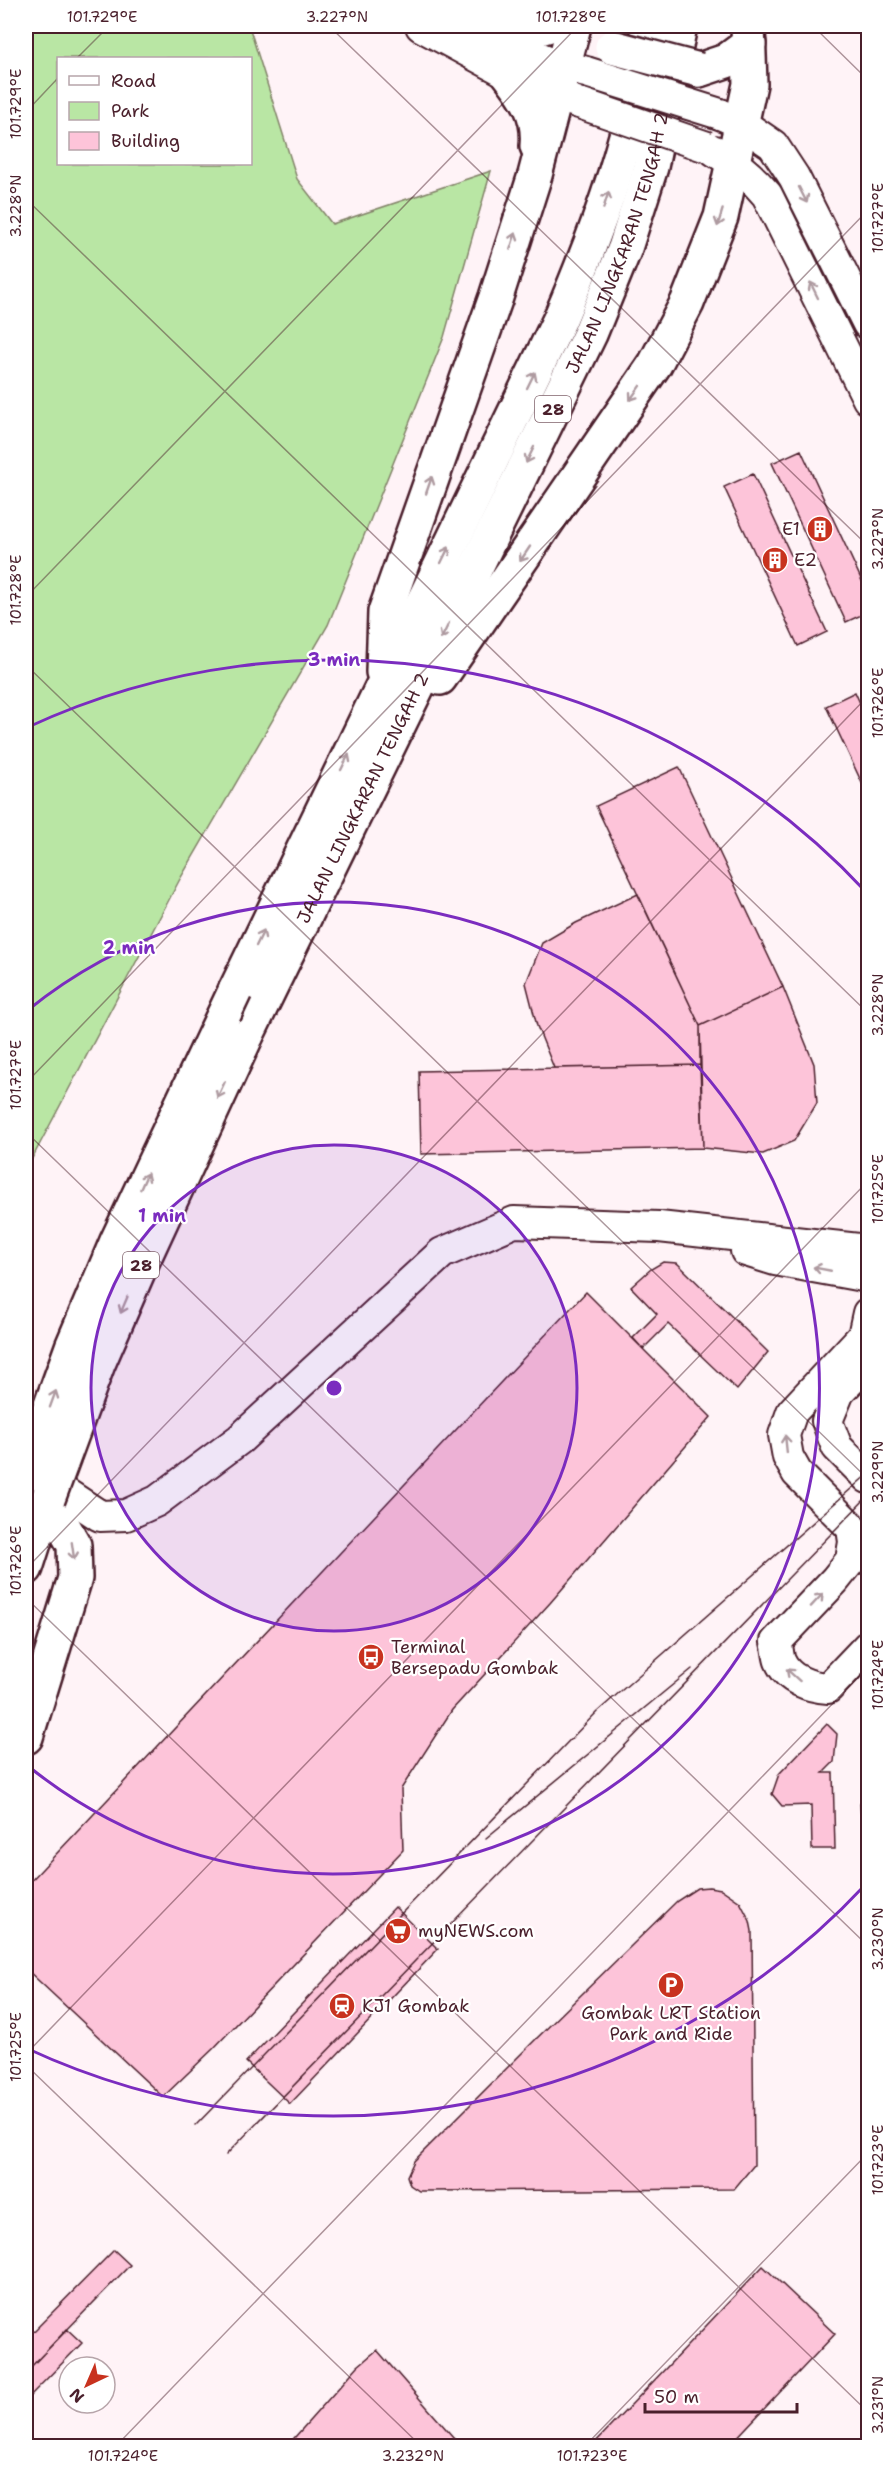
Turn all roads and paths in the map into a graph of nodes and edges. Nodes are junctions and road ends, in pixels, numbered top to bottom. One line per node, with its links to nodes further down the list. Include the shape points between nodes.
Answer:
1 (421, 26): 9 (street)
2 (547, 26): 6 (highway, via 517,35)
3 (574, 26): 10 (highway)
4 (648, 26): 18 (highway, JALAN LINGKARAN TENGAH 2 / 28, one-way to 4, via 560,319 595,235 642,73)
5 (680, 26): 19 (highway, JALAN LINGKARAN TENGAH 2 / 28, one-way to 19, via 651,166 621,258 590,333)
6 (470, 30): 10 (street)
7 (748, 35): 8 (highway, bridge, via 726,61 699,70); 11 (highway)
8 (602, 36)
9 (508, 73): 10 (street); 15 (highway, via 527,96 539,129)
10 (572, 84): 12 (street, bridge); 14 (street, bridge); 15 (highway)
11 (750, 84): 12 (highway); 13 (street)
12 (730, 118): 13 (street); 14 (highway)
13 (773, 145): 16 (street, one-way to 16, via 794,177)
14 (720, 154): 17 (street, one-way to 14, via 767,195 750,176); 19 (highway, one-way to 19, via 721,217 687,303 655,364)
15 (535, 175): 18 (highway, one-way to 15, via 385,612)
16 (868, 324)
17 (868, 399)
18 (383, 683): 26 (highway, JALAN LINGKARAN TENGAH 2 / 28, one-way to 18, bridge, via 72,1347 117,1241)
19 (375, 774): 28 (highway, JALAN LINGKARAN TENGAH 2 / 28, one-way to 28, bridge, via 246,1036 144,1258 98,1364)
20 (659, 1227): 21 (street); 22 (street, one-way to 20, via 775,1260); 25 (street, via 514,1222 442,1253 240,1438 157,1502 126,1515 100,1516)
21 (868, 1250)
22 (868, 1277)
23 (868, 1313): 30 (street, one-way to 23, via 828,1688 810,1687 795,1678 780,1662 776,1642 851,1560 852,1528 797,1473 788,1457 784,1436 792,1412 863,1336)
24 (868, 1362): 27 (street, via 839,1392 827,1421 837,1447)
25 (26, 1466)
26 (26, 1474)
27 (868, 1478)
28 (48, 1499): 29 (highway, JALAN LINGKARAN TENGAH 2 / 28); 31 (highway, one-way to 31, via 74,1545 75,1578)
29 (26, 1568)
30 (868, 1646)
31 (26, 1737)

